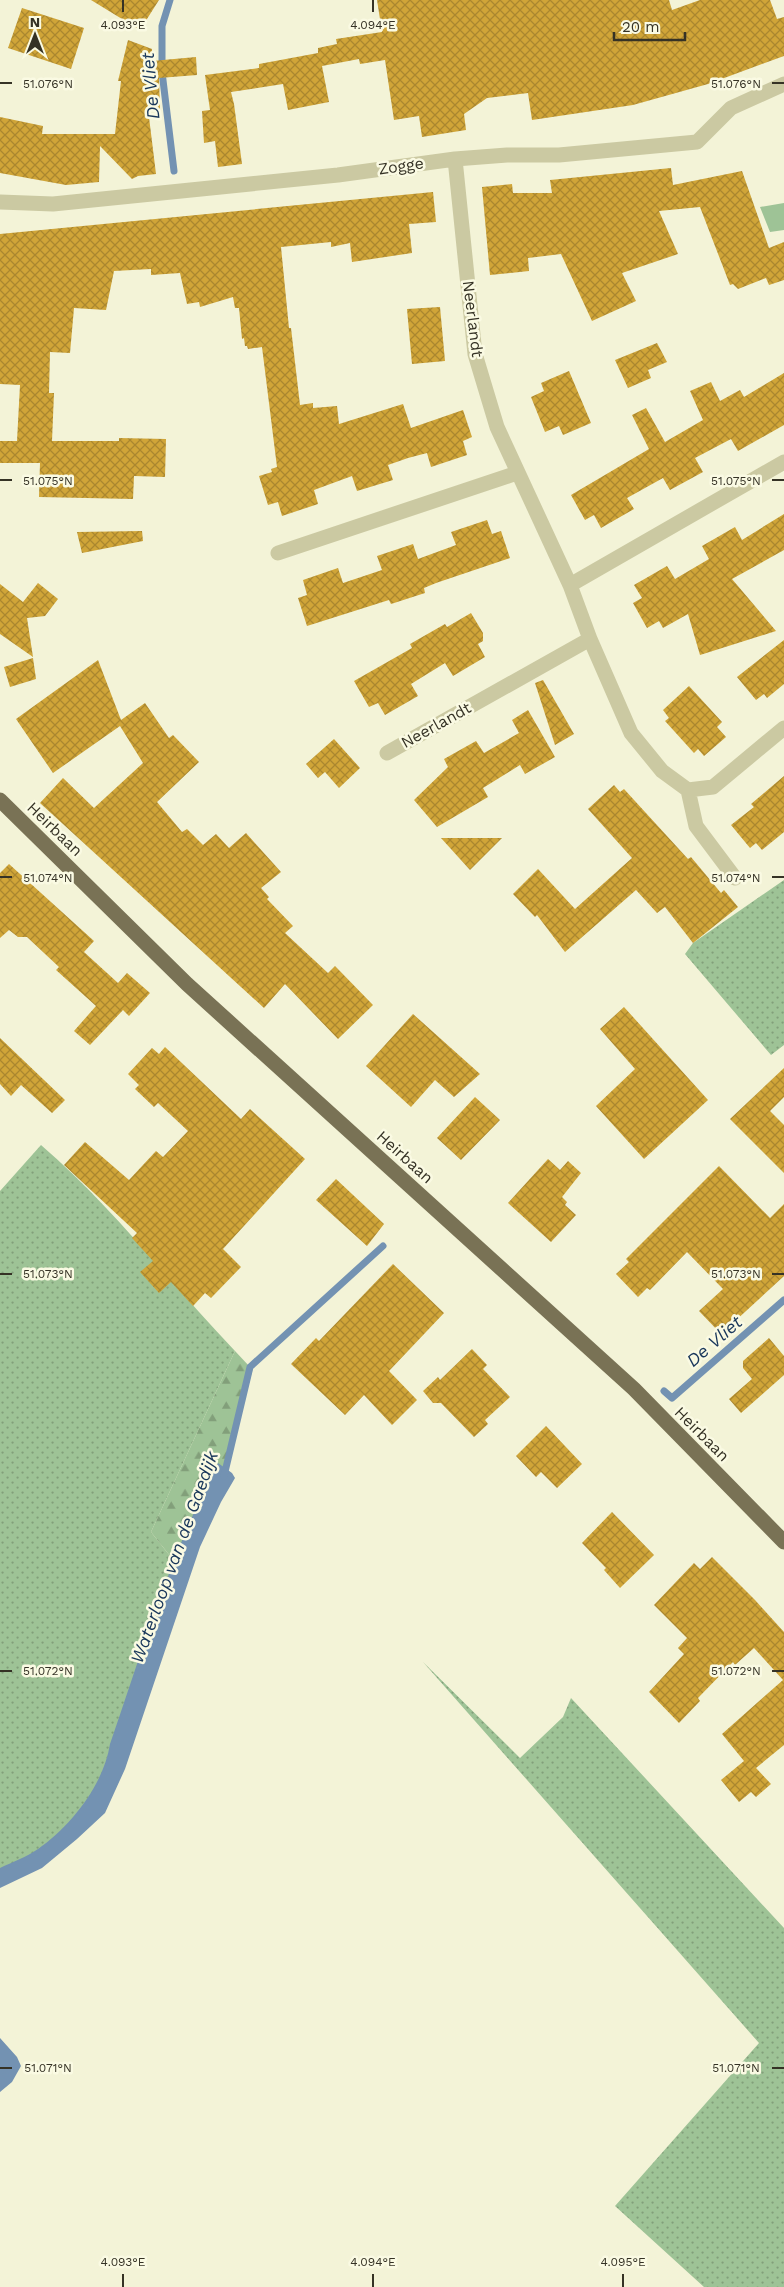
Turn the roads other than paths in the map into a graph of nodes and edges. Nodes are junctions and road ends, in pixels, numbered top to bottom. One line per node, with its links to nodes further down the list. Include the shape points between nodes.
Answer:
1 (784, 84): 2 (street, Zogge, via 731,108 697,142 559,155)
2 (454, 159): 3 (street, Zogge, via 329,176 53,204); 5 (street, Neerlandt, via 475,354 497,427)
3 (0, 202)
4 (784, 462): 7 (street)
5 (517, 473): 6 (street); 7 (street, Neerlandt)
6 (278, 553)
7 (570, 585): 8 (street, Neerlandt)
8 (590, 639): 10 (street, Neerlandt); 11 (street, Neerlandt, via 631,733 662,771)
9 (784, 728): 11 (street, via 713,787)
10 (387, 753)
11 (688, 790): 13 (street, via 696,826)
12 (0, 800): 14 (main road, Heirbaan, via 187,984 634,1389)
13 (735, 878)
14 (784, 1542)

